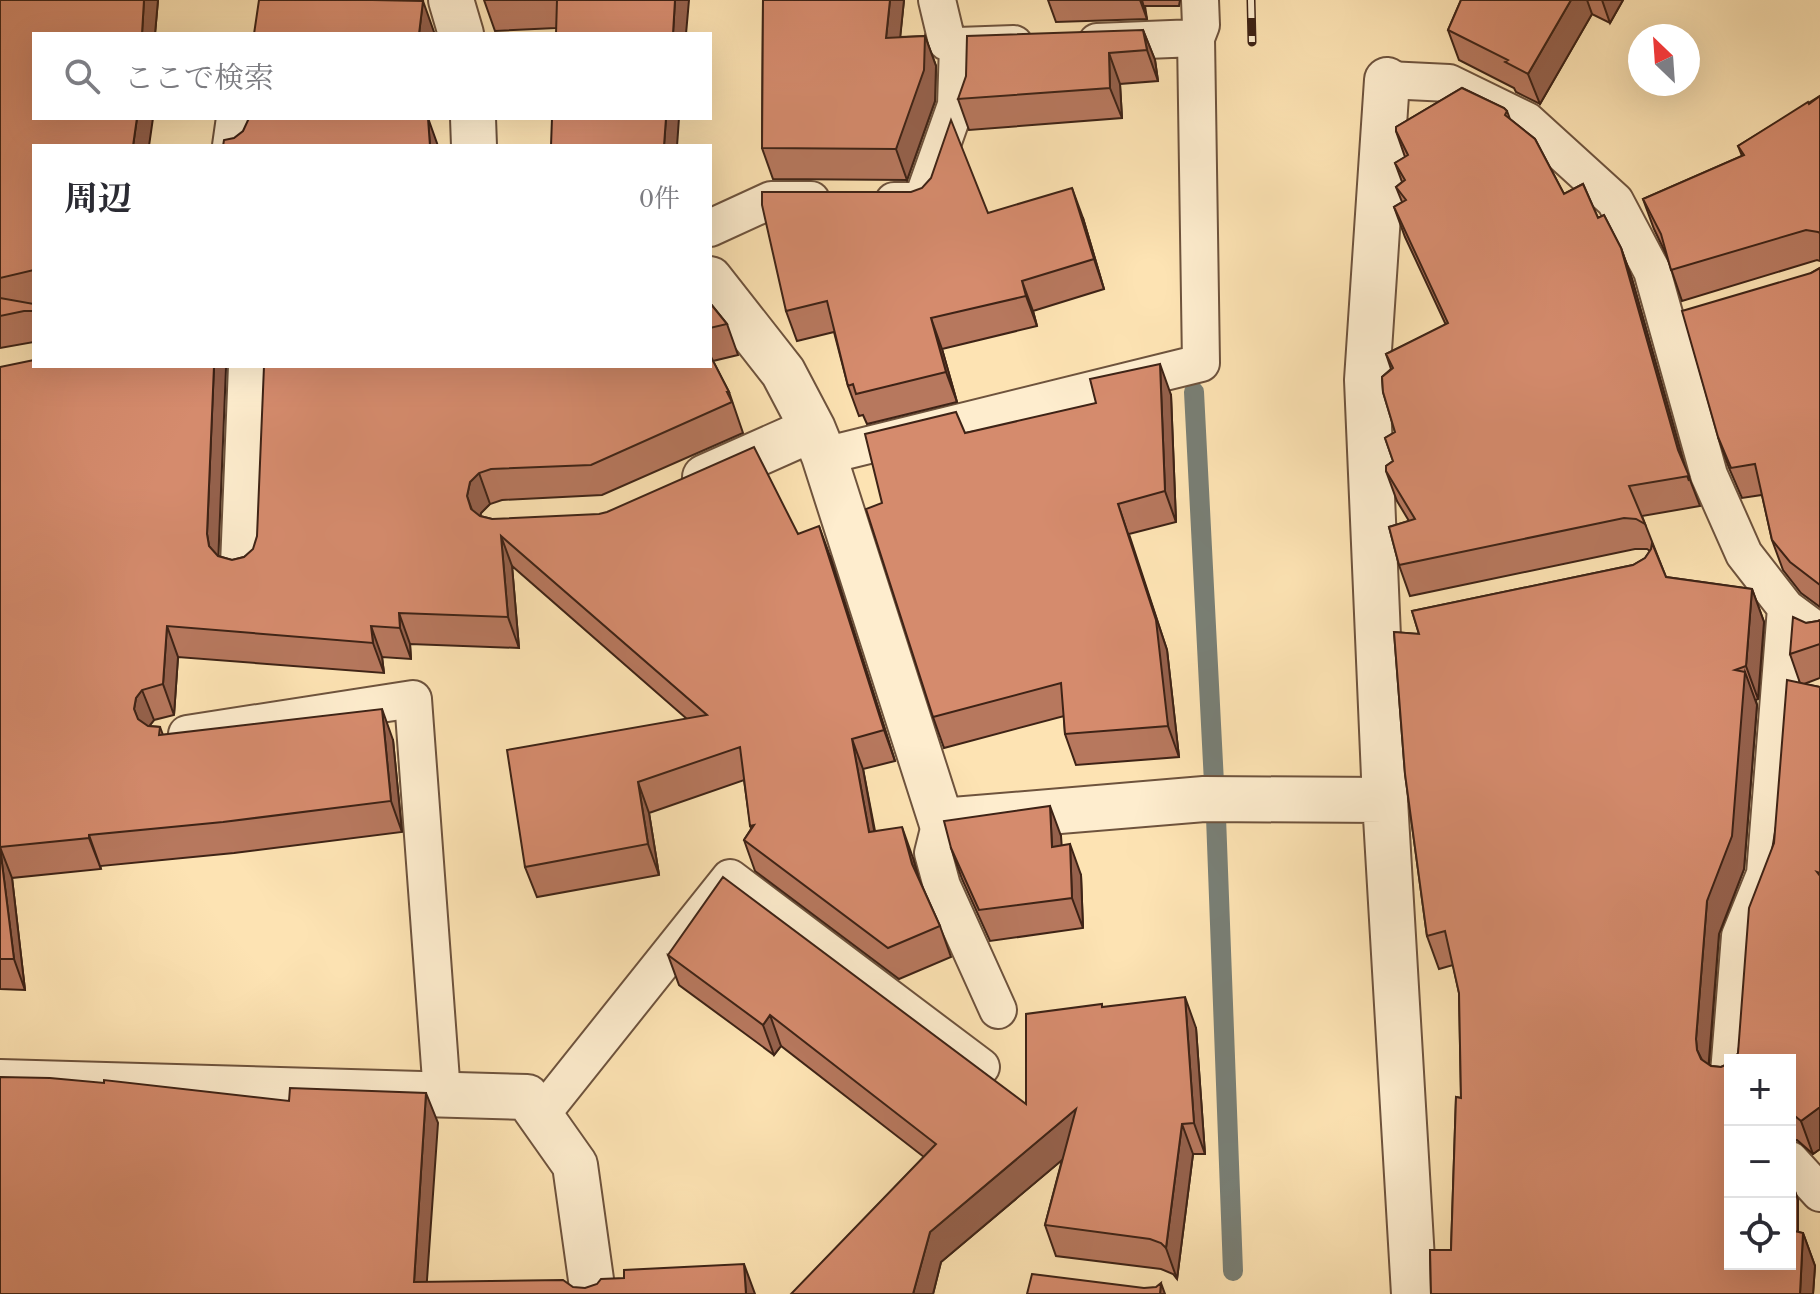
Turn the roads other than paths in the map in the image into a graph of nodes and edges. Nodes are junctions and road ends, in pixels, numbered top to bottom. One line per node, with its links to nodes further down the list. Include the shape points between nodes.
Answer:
1 (451, 0): 4 (street)
2 (937, 0): 6 (lane, via 947,42)
3 (1200, 0): 5 (lane)
4 (460, 32)
5 (1196, 38): 6 (lane); 15 (lane, via 1201,363)
6 (958, 46): 12 (lane, via 956,105 922,201 771,200)
7 (1387, 80): 18 (lane, via 1449,83 1527,121 1615,201 1683,323 1709,475 1744,554); 21 (street, via 1367,380 1393,625)
8 (239, 120): 10 (street)
9 (473, 120): 11 (street)
10 (235, 144)
11 (474, 144)
12 (712, 227)
13 (712, 282): 15 (street, via 783,372)
14 (251, 368): 17 (street)
15 (818, 443): 16 (street); 22 (street)
16 (667, 494)
17 (243, 566)
18 (1786, 608): 19 (lane); 24 (lane, via 1765,874 1740,936)
19 (1820, 633)
20 (166, 737): 27 (lane, via 413,699)
21 (1385, 800): 22 (street, via 1204,799); 32 (street)
22 (941, 821): 23 (lane, via 933,853 942,886)
23 (998, 1010)
24 (1731, 1054)
25 (981, 1067): 28 (lane, via 730,878)
26 (0, 1082): 27 (street)
27 (442, 1094): 28 (street, via 527,1097)
28 (540, 1116): 31 (street, via 575,1165)
29 (1796, 1167): 30 (lane)
30 (1820, 1193)
31 (593, 1294)
32 (1414, 1294)

